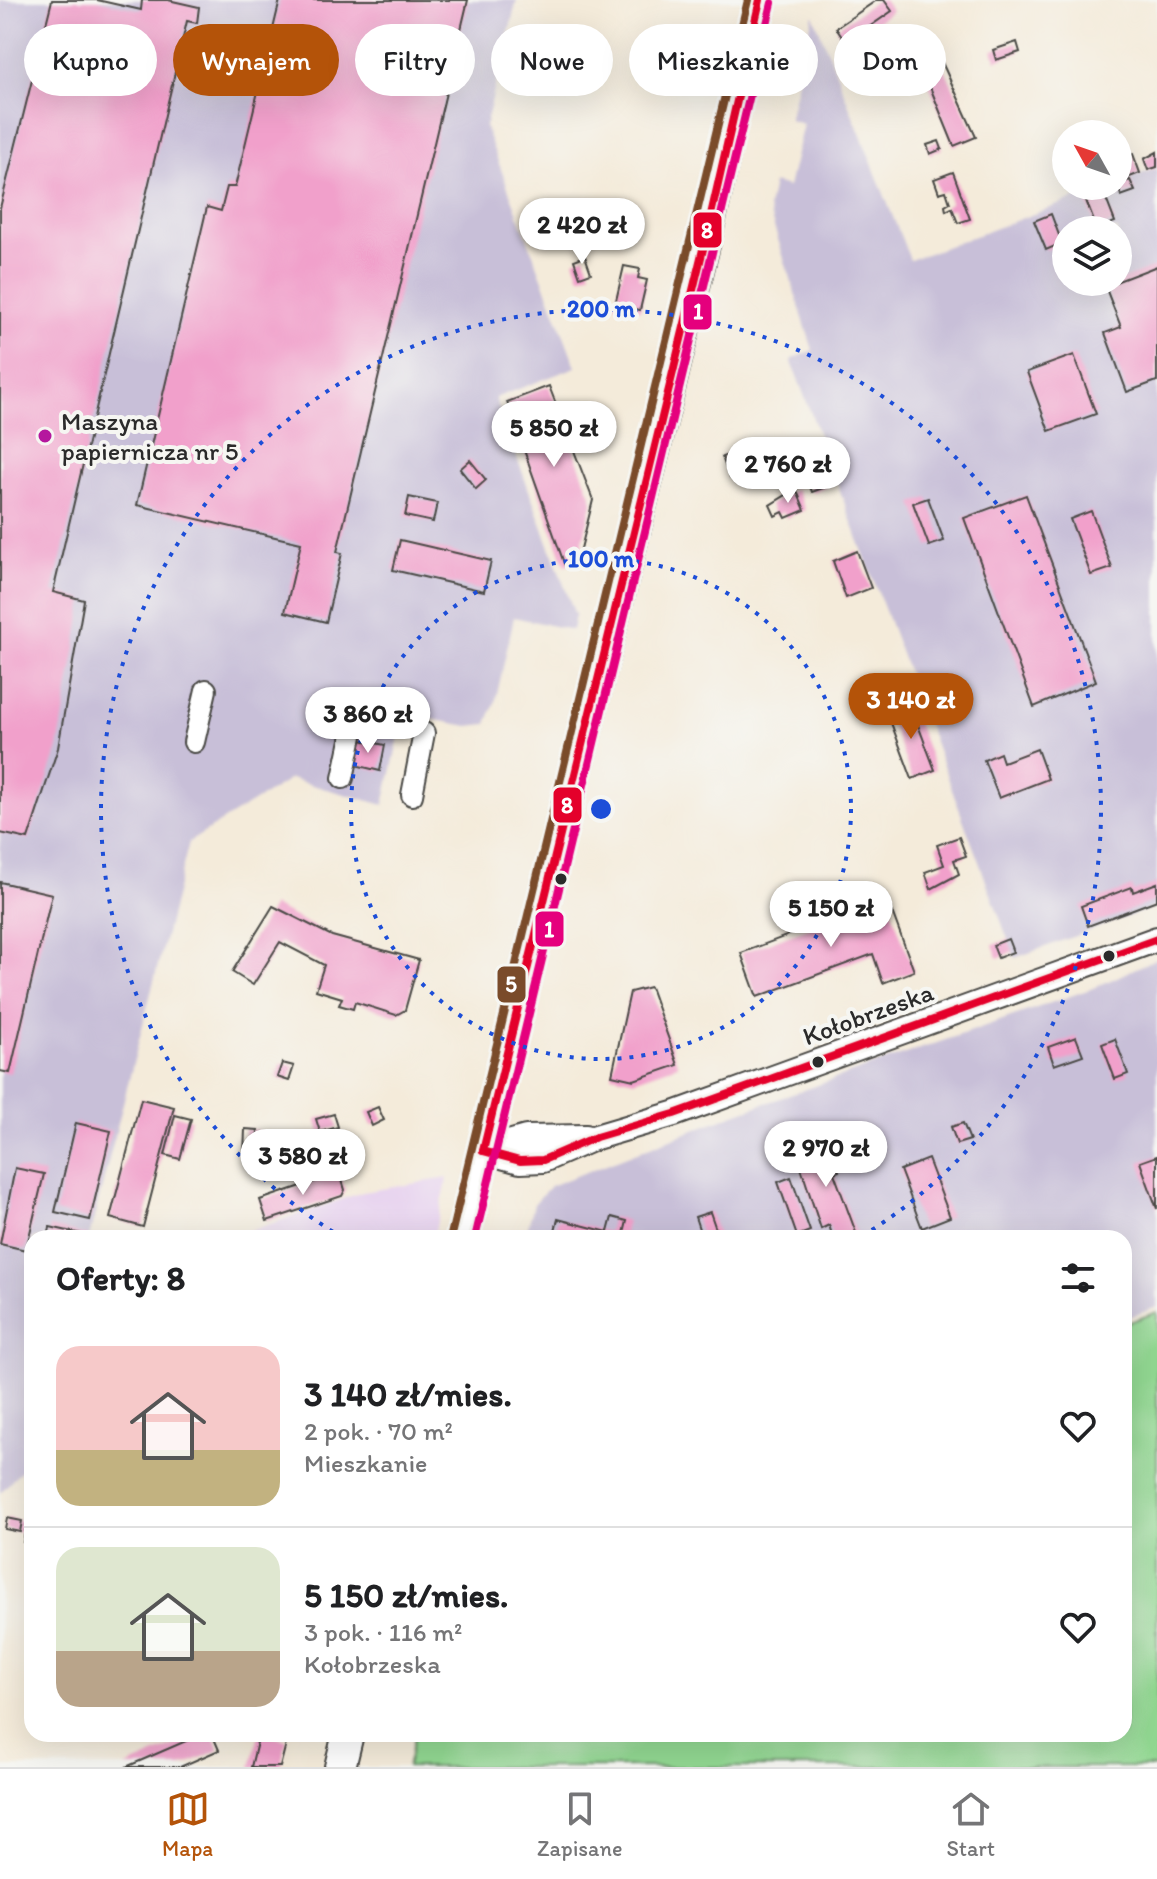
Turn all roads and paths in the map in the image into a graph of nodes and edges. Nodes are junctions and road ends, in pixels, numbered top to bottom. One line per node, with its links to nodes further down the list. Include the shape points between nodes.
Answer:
1 (760, 0): 9 (main road)
2 (206, 690): 5 (street)
3 (356, 717): 6 (street)
4 (424, 733): 7 (street)
5 (194, 742)
6 (343, 778)
7 (412, 795)
8 (1157, 939): 9 (street, Kołobrzeska, via 674,1114 596,1137 526,1138)
9 (483, 1151): 10 (main road)
10 (465, 1230)
11 (346, 1742): 12 (main road)
12 (340, 1767)

